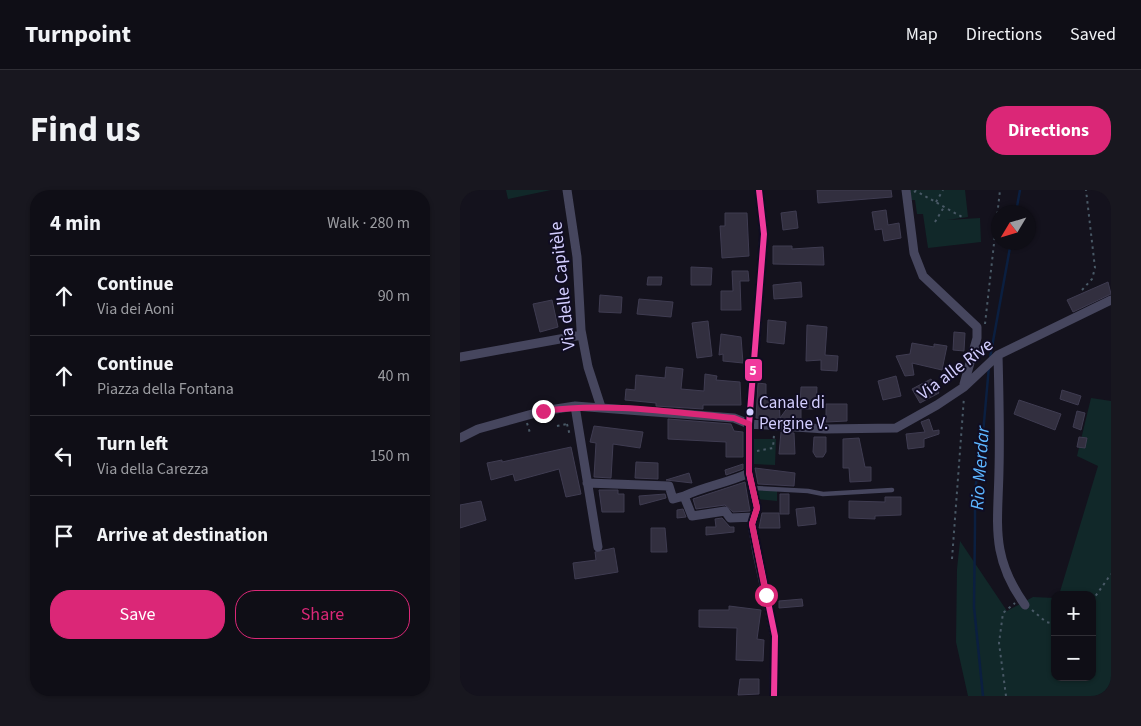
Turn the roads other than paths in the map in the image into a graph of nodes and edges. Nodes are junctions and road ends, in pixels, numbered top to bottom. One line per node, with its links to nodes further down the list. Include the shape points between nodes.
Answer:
1 (567, 190): 5 (street, Via delle Capitèle, via 577,257)
2 (759, 190): 11 (street, via 764,234)
3 (906, 192): 8 (street, via 914,253 923,276 977,327)
4 (1111, 300): 7 (street, Via alle Rive)
5 (582, 335): 6 (street); 10 (street, Via delle Capitèle)
6 (460, 357)
7 (991, 360): 8 (street, Via alle Rive); 20 (street, via 999,471 996,532 1001,558 1014,590)
8 (964, 387): 11 (street, Via alle Rive, via 896,428 825,429)
9 (575, 406): 10 (street, Via alle Rive); 12 (street, Via alle Rive, via 535,413 478,429); 14 (street)
10 (601, 407): 11 (street, Via alle Rive, via 734,418)
11 (749, 424): 13 (street)
12 (460, 438)
13 (749, 472): 15 (street); 17 (street, via 732,481)
14 (587, 483): 17 (street, via 669,486 673,499); 19 (street)
15 (754, 488): 16 (lane, via 823,494); 18 (street, via 757,508)
16 (892, 490)
17 (684, 496): 18 (street, via 692,516 725,511 730,518)
18 (754, 517): 21 (street, via 756,553 775,636)
19 (598, 547)
20 (1023, 602)
21 (774, 696)

